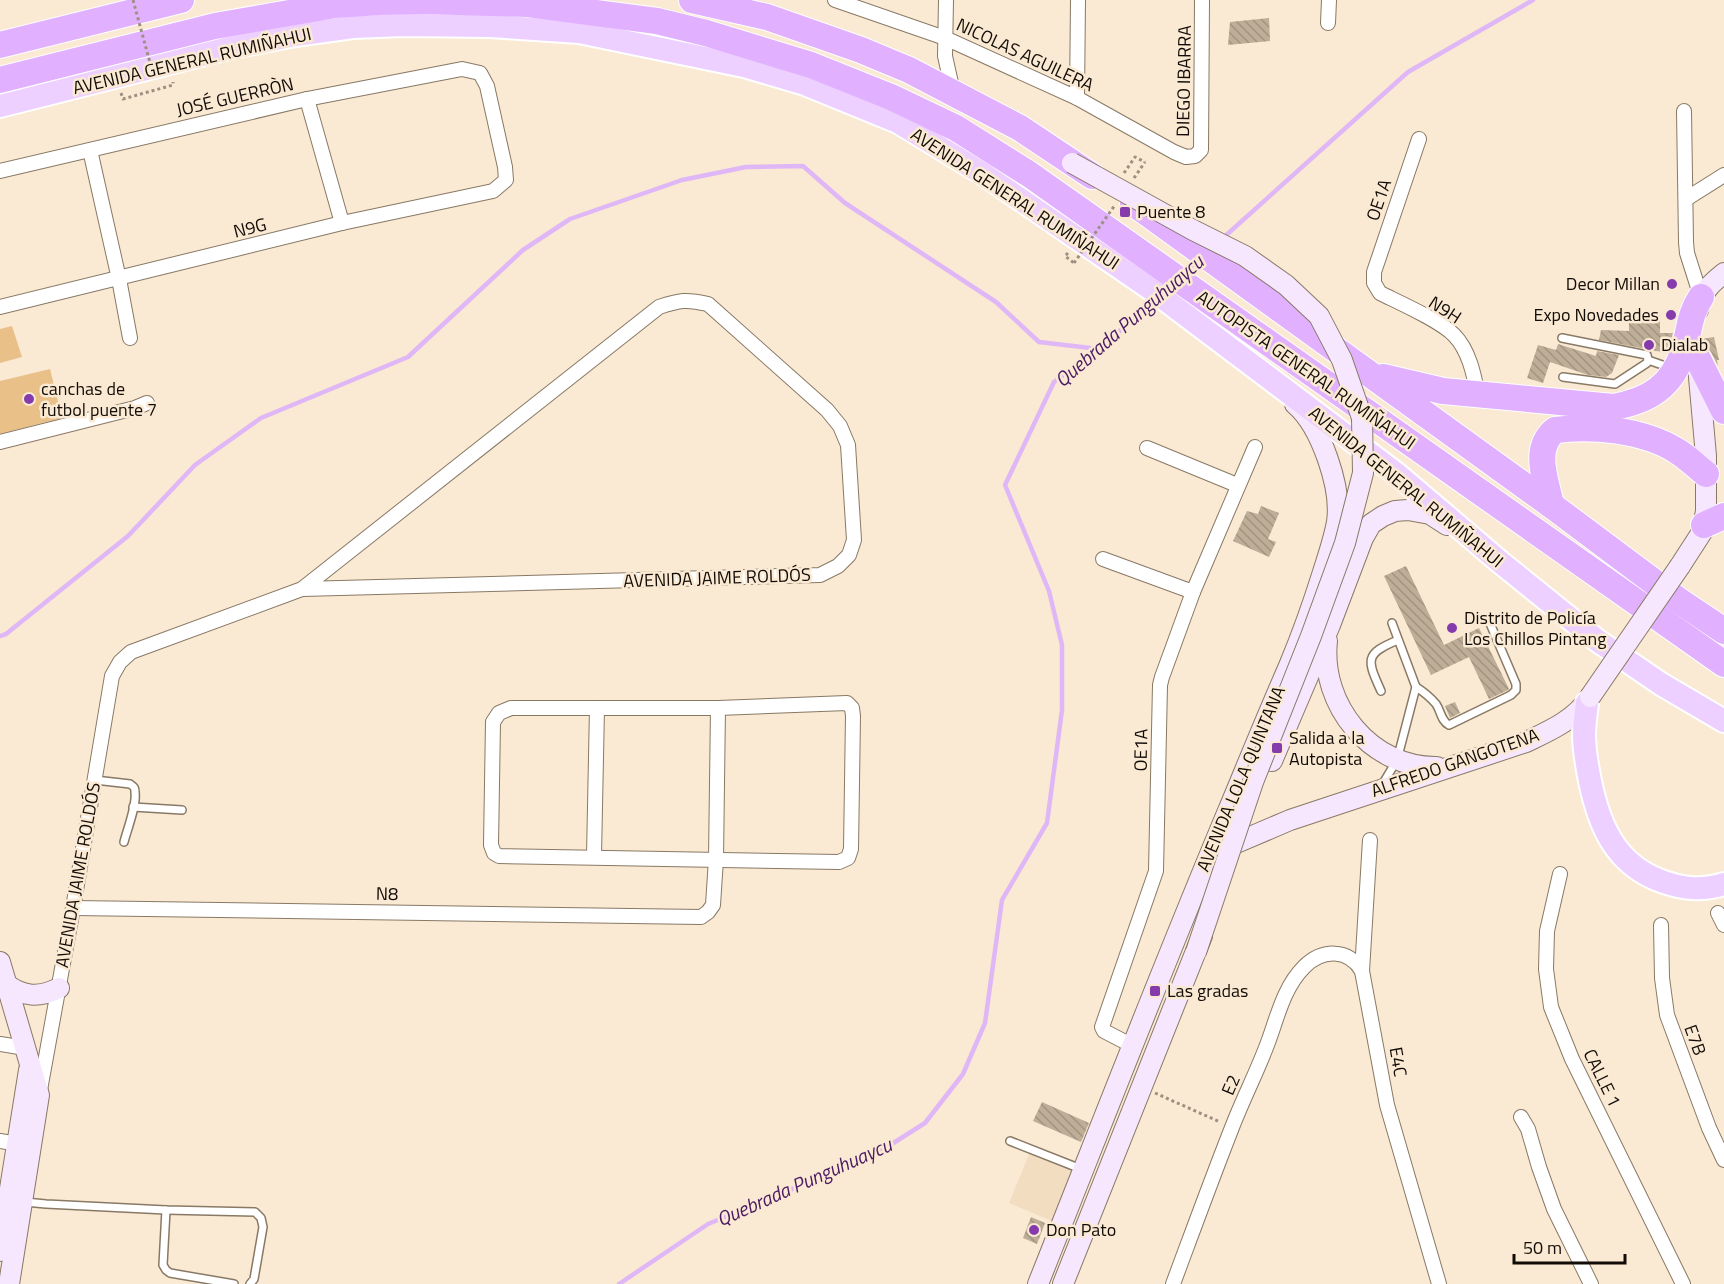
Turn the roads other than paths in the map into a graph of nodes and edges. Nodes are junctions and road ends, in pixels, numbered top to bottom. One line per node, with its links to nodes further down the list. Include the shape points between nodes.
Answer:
1 (181, 0): 8 (highway)
2 (692, 0): 13 (highway, AUTOPISTA GENERAL RUMIÑAHUI, via 767,17 870,54)
3 (835, 0): 10 (street, NICOLAS AGUILERA)
4 (946, 0): 10 (street)
5 (1078, 0): 14 (street)
6 (1203, 0): 20 (street, DIEGO IBARRA, via 1201,150)
7 (1329, 0): 9 (street)
8 (141, 3): 11 (highway)
9 (1328, 23)
10 (945, 38): 13 (street); 14 (street, NICOLAS AGUILERA)
11 (0, 45)
12 (0, 80): 30 (highway, AUTOPISTA GENERAL RUMIÑAHUI, via 215,26 335,5 422,1 528,4 657,21 811,64 891,96 956,128 1029,174)
13 (953, 92): 21 (highway, AUTOPISTA GENERAL RUMIÑAHUI, via 1020,128)
14 (1077, 98): 20 (street, NICOLAS AGUILERA, via 1174,152)
15 (307, 99): 19 (street, JOSÉ GUERRÒN); 24 (street, JOSÉ GUERRÒN, via 462,69 480,73 487,86); 26 (street)
16 (0, 106): 30 (main road, AVENIDA GENERAL RUMIÑAHUI, via 295,34 432,24 579,32 754,69 805,84 898,122)
17 (1684, 111): 25 (street)
18 (1419, 139): 27 (street, OE1A)
19 (90, 150): 22 (street, JOSÉ GUERRÒN); 29 (street)
20 (1193, 157)
21 (1072, 163): 38 (highway, AUTOPISTA GENERAL RUMIÑAHUI); 85 (main road, AVENIDA LOLA QUINTANA, bridge, via 1245,256 1287,285 1319,316 1342,360 1362,418 1363,473 1345,543 1253,782)
22 (0, 171)
23 (1724, 175): 25 (street)
24 (506, 180): 26 (street, N9G, via 493,191)
25 (1686, 200): 31 (street, via 1687,254)
26 (342, 223): 29 (street, N9G)
27 (1374, 272): 40 (street, N9H, via 1374,283 1380,292 1455,336 1473,371)
28 (1724, 273): 31 (main road)
29 (119, 279): 32 (street, N9G); 34 (street)
30 (1168, 287): 33 (main road, AVENIDA GENERAL RUMIÑAHUI); 62 (highway, AUTOPISTA GENERAL RUMIÑAHUI)
31 (1701, 297): 37 (highway, via 1693,310 1684,350)
32 (0, 308)
33 (1186, 315): 52 (main road, AVENIDA GENERAL RUMIÑAHUI, via 1398,475); 78 (main road, AVENIDA LOLA QUINTANA, via 1302,410 1321,442 1338,500 1329,555 1308,619)
34 (130, 338)
35 (1563, 338): 36 (lane, via 1647,355)
36 (1648, 360): 37 (lane); 41 (lane, via 1631,374)
37 (1687, 365): 41 (highway, via 1653,395); 43 (highway); 47 (main road, ALFREDO GANGOTENA)
38 (1371, 374): 40 (highway); 49 (highway, AUTOPISTA GENERAL RUMIÑAHUI)
39 (1563, 377): 41 (lane)
40 (1478, 395): 41 (highway, via 1613,407)
41 (1621, 395)
42 (147, 403): 44 (street)
43 (1724, 411)
44 (0, 442)
45 (1255, 447): 48 (street, OE1A)
46 (1147, 448): 48 (street)
47 (1706, 474): 49 (highway, via 1677,451 1642,437 1598,428 1555,430 1546,438 1542,450); 50 (main road, ALFREDO GANGOTENA)
48 (1237, 485): 54 (street, OE1A)
49 (1551, 505): 55 (highway, AUTOPISTA GENERAL RUMIÑAHUI)
50 (1714, 520): 65 (main road, ALFREDO GANGOTENA, bridge)
51 (1103, 559): 54 (street)
52 (1500, 562): 59 (main road, AVENIDA LOLA QUINTANA, via 1430,514 1408,510 1383,516 1371,524 1362,538); 68 (main road, AVENIDA GENERAL RUMIÑAHUI, via 1598,641)
53 (302, 590): 53 (street, AVENIDA JAIME ROLDÓS, via 659,307 678,300 708,304 827,410 848,445 854,540 849,555 820,575); 71 (street, AVENIDA JAIME ROLDÓS, via 131,652 120,662 112,676)
54 (1193, 592): 91 (street, OE1A, via 1160,685 1156,871 1102,1027)
55 (1678, 600): 56 (highway); 60 (highway, AUTOPISTA GENERAL RUMIÑAHUI)
56 (1724, 618)
57 (1489, 621): 63 (lane, via 1516,684 1511,695 1449,725 1430,697)
58 (1392, 623): 61 (lane)
59 (1330, 625): 69 (main road, via 1326,662 1335,698 1354,729); 75 (main road, AVENIDA LOLA QUINTANA)
60 (1724, 631)
61 (1398, 640): 63 (lane); 64 (lane, via 1381,646 1371,657)
62 (1724, 664)
63 (1416, 687): 69 (lane)
64 (1381, 691)
65 (1589, 700): 70 (main road, ALFREDO GANGOTENA, via 1570,718 1526,742); 82 (main road, via 1584,735 1588,772 1597,813 1607,836 1624,858 1674,886 1692,889)
66 (597, 708): 67 (street); 79 (street); 79 (street, via 511,708 499,713 494,722 491,834 491,845 499,856)
67 (718, 708): 80 (street); 80 (street, via 847,703 853,716 848,858 839,862)
68 (1724, 721)
69 (1397, 760): 70 (main road); 72 (lane)
70 (1449, 767): 72 (main road, ALFREDO GANGOTENA)
71 (95, 780): 73 (lane, via 130,784 136,794); 83 (street, AVENIDA JAIME ROLDÓS)
72 (1379, 790): 75 (main road, ALFREDO GANGOTENA)
73 (134, 807): 74 (lane); 77 (lane)
74 (182, 810)
75 (1241, 840): 78 (main road, ALFREDO GANGOTENA); 85 (main road, AVENIDA LOLA QUINTANA)
76 (1370, 840): 87 (street, E4C)
77 (124, 842)
78 (1210, 855): 91 (main road, AVENIDA LOLA QUINTANA)
79 (594, 856): 80 (street)
80 (716, 859): 83 (street, N8, via 713,905 701,916)
81 (1560, 874): 112 (street, CALLE 1, via 1547,931 1551,1007 1572,1059)
82 (1724, 884)
83 (73, 908): 89 (street, AVENIDA JAIME ROLDÓS)
84 (1661, 925): 95 (street, E7B, via 1667,1015)
85 (1196, 952): 108 (main road, AVENIDA LOLA QUINTANA)
86 (0, 962): 88 (main road)
87 (1362, 971): 109 (street, E2, via 1338,953 1315,959 1294,980 1282,1000); 110 (street, E4C, via 1387,1105)
88 (6, 984): 89 (main road, via 15,991 37,996); 92 (main road)
89 (58, 988): 93 (street, AVENIDA JAIME ROLDÓS)
90 (0, 1044): 92 (street)
91 (1133, 1046): 100 (main road, AVENIDA LOLA QUINTANA)
92 (27, 1056): 93 (main road); 98 (main road, AVENIDA JAIME ROLDÓS)
93 (39, 1095): 101 (main road, AVENIDA JAIME ROLDÓS)
94 (1521, 1117): 111 (street, via 1554,1209)
95 (1708, 1128): 96 (street); 99 (street, E7B)
96 (1724, 1132)
97 (1010, 1141): 100 (lane)
98 (8, 1143): 101 (main road, AVENIDA JAIME ROLDÓS)
99 (1724, 1160)
100 (1083, 1170): 107 (main road, AVENIDA LOLA QUINTANA)
101 (15, 1200): 102 (lane); 103 (main road, AVENIDA JAIME ROLDÓS); 104 (main road, AVENIDA JAIME ROLDÓS)
102 (166, 1210): 105 (lane, via 166,1269 170,1273); 106 (lane, via 255,1212 263,1227 254,1280)
103 (0, 1251)
104 (9, 1284)
105 (234, 1284)
106 (250, 1284)
107 (1038, 1284)
108 (1062, 1284)
109 (1173, 1284)
110 (1439, 1284)
111 (1591, 1284)
112 (1683, 1284)

